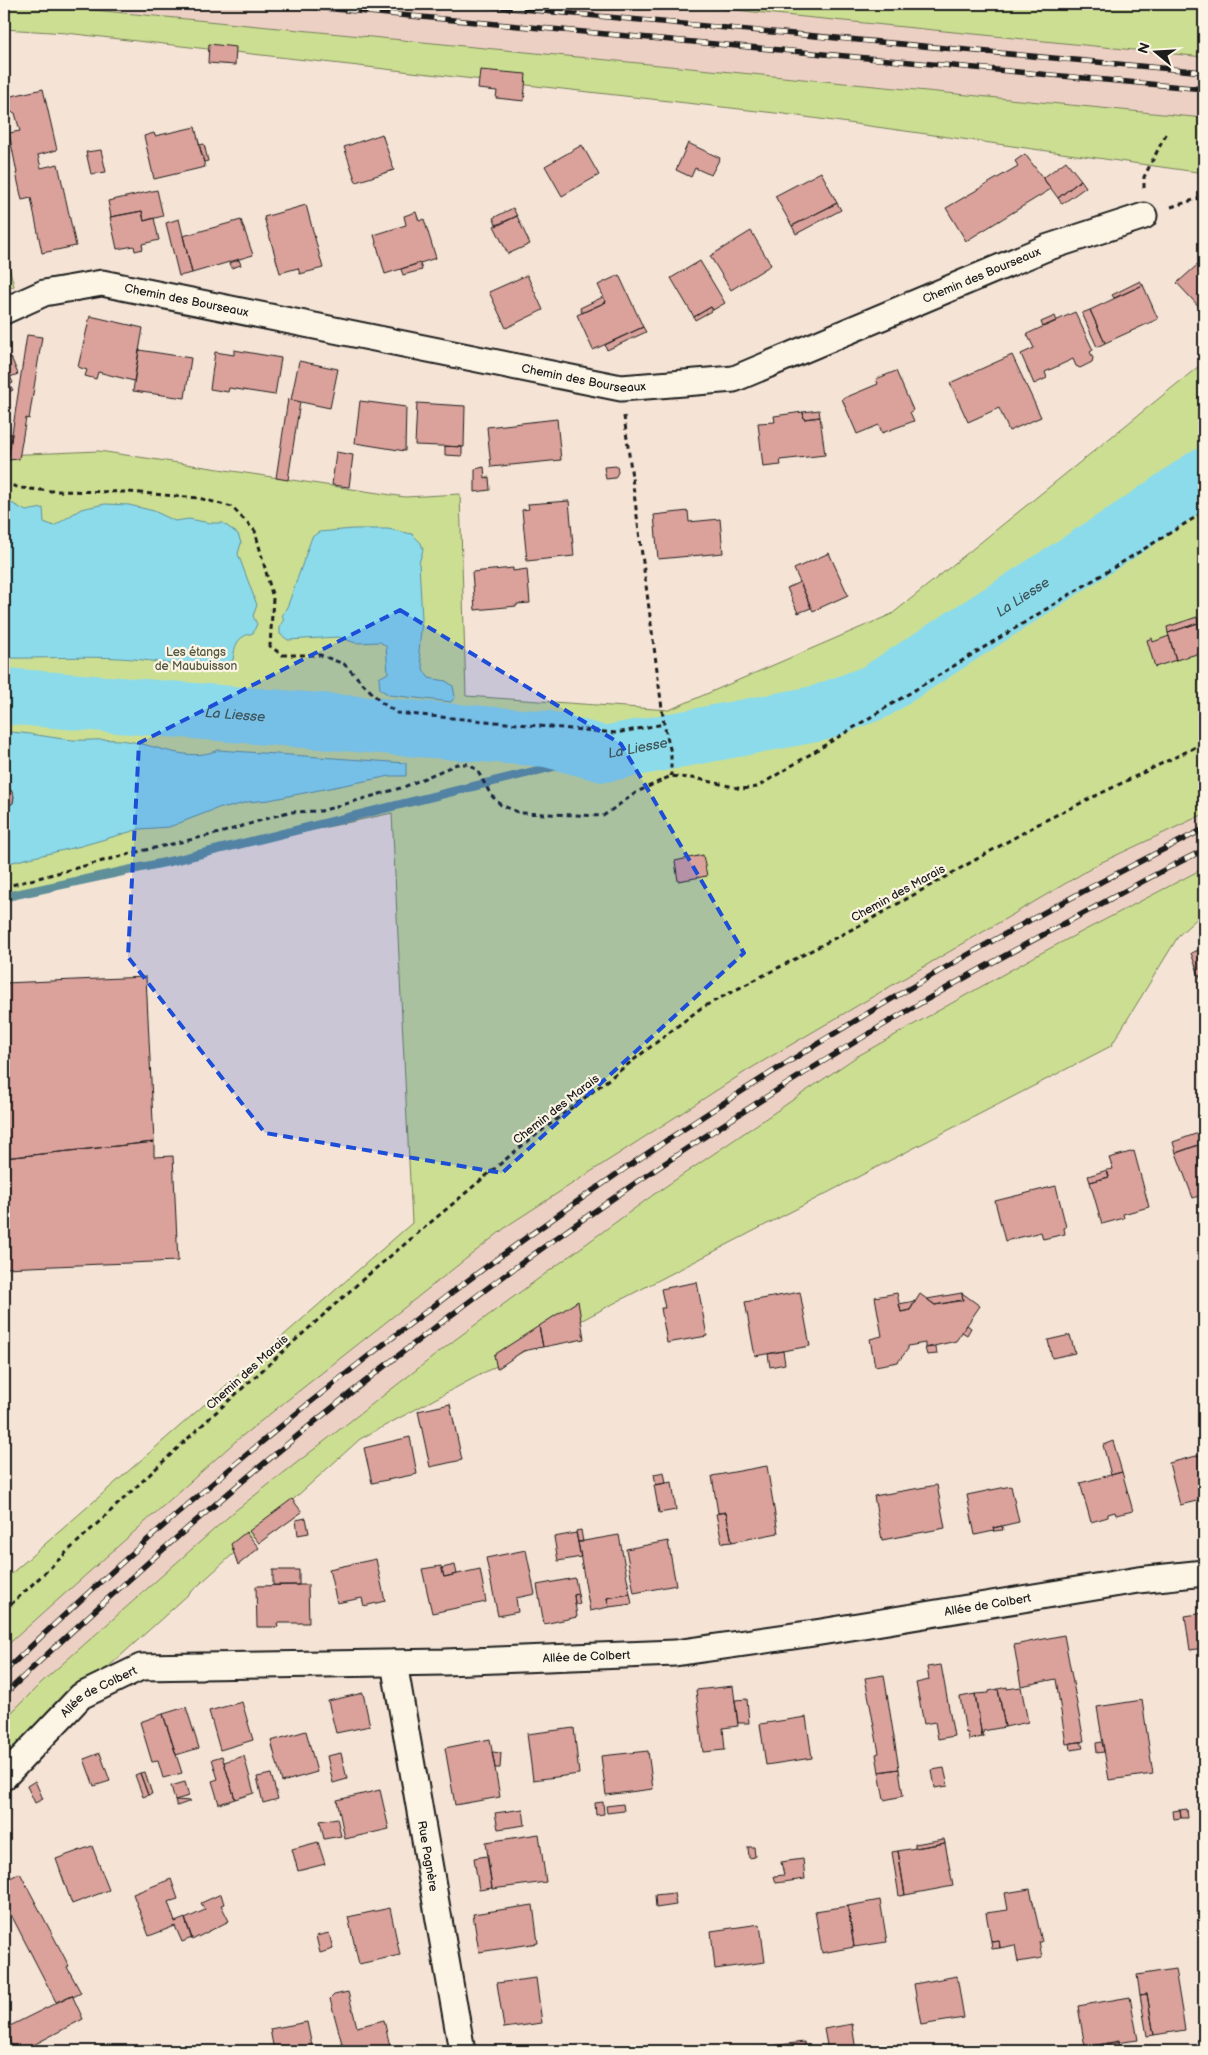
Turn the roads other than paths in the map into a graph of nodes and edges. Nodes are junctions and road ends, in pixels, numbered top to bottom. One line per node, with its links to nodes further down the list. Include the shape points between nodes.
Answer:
1 (1144, 216): 2 (street, Chemin des Bourseaux, via 1046,248 734,379 620,388 102,283)
2 (6, 303)
3 (1204, 1573): 4 (street, Allée de Colbert, via 1138,1580 674,1653)
4 (394, 1662): 5 (street, Allée de Colbert, via 141,1667 81,1696); 6 (street, Rue Pagnère)
5 (4, 1777)
6 (462, 2051)

